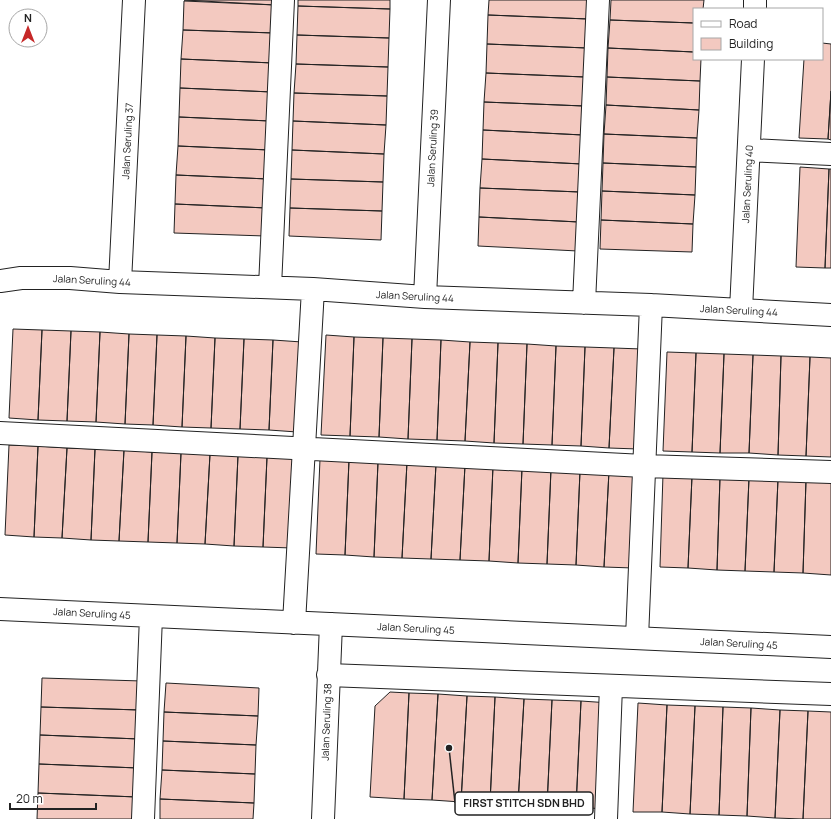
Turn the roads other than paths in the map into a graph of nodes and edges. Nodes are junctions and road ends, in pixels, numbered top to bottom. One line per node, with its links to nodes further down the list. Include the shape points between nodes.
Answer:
1 (134, 0): 9 (street, Jalan Seruling 37)
2 (283, 0): 10 (street)
3 (439, 0): 12 (street, Jalan Seruling 39)
4 (598, 0): 13 (street)
5 (753, 60): 6 (street, Jalan Seruling 40)
6 (749, 150): 7 (street); 15 (street, Jalan Seruling 40)
7 (831, 154)
8 (0, 282): 9 (street, Jalan Seruling 44, via 21,278 70,278)
9 (120, 282): 10 (street, Jalan Seruling 44)
10 (270, 288): 11 (street, Jalan Seruling 44)
11 (313, 289): 12 (street, Jalan Seruling 44); 18 (street)
12 (425, 297): 13 (street, Jalan Seruling 44)
13 (584, 303): 14 (street, Jalan Seruling 44)
14 (651, 306): 15 (street, Jalan Seruling 44); 19 (street)
15 (741, 310): 16 (street, Jalan Seruling 44)
16 (831, 315)
17 (0, 433): 18 (street)
18 (304, 448): 19 (street); 23 (street)
19 (644, 466): 20 (street); 25 (street)
20 (831, 472)
21 (0, 609): 22 (street, Jalan Seruling 45)
22 (151, 616): 23 (street, Jalan Seruling 45); 30 (street)
23 (294, 623): 24 (street, Jalan Seruling 45)
24 (330, 624): 25 (street, Jalan Seruling 45); 27 (street, Jalan Seruling 38)
25 (637, 638): 26 (street, Jalan Seruling 45)
26 (831, 648)
27 (328, 675): 28 (street); 31 (street, Jalan Seruling 38)
28 (611, 686): 29 (street); 32 (street)
29 (831, 694)
30 (144, 819)
31 (323, 819)
32 (606, 819)

